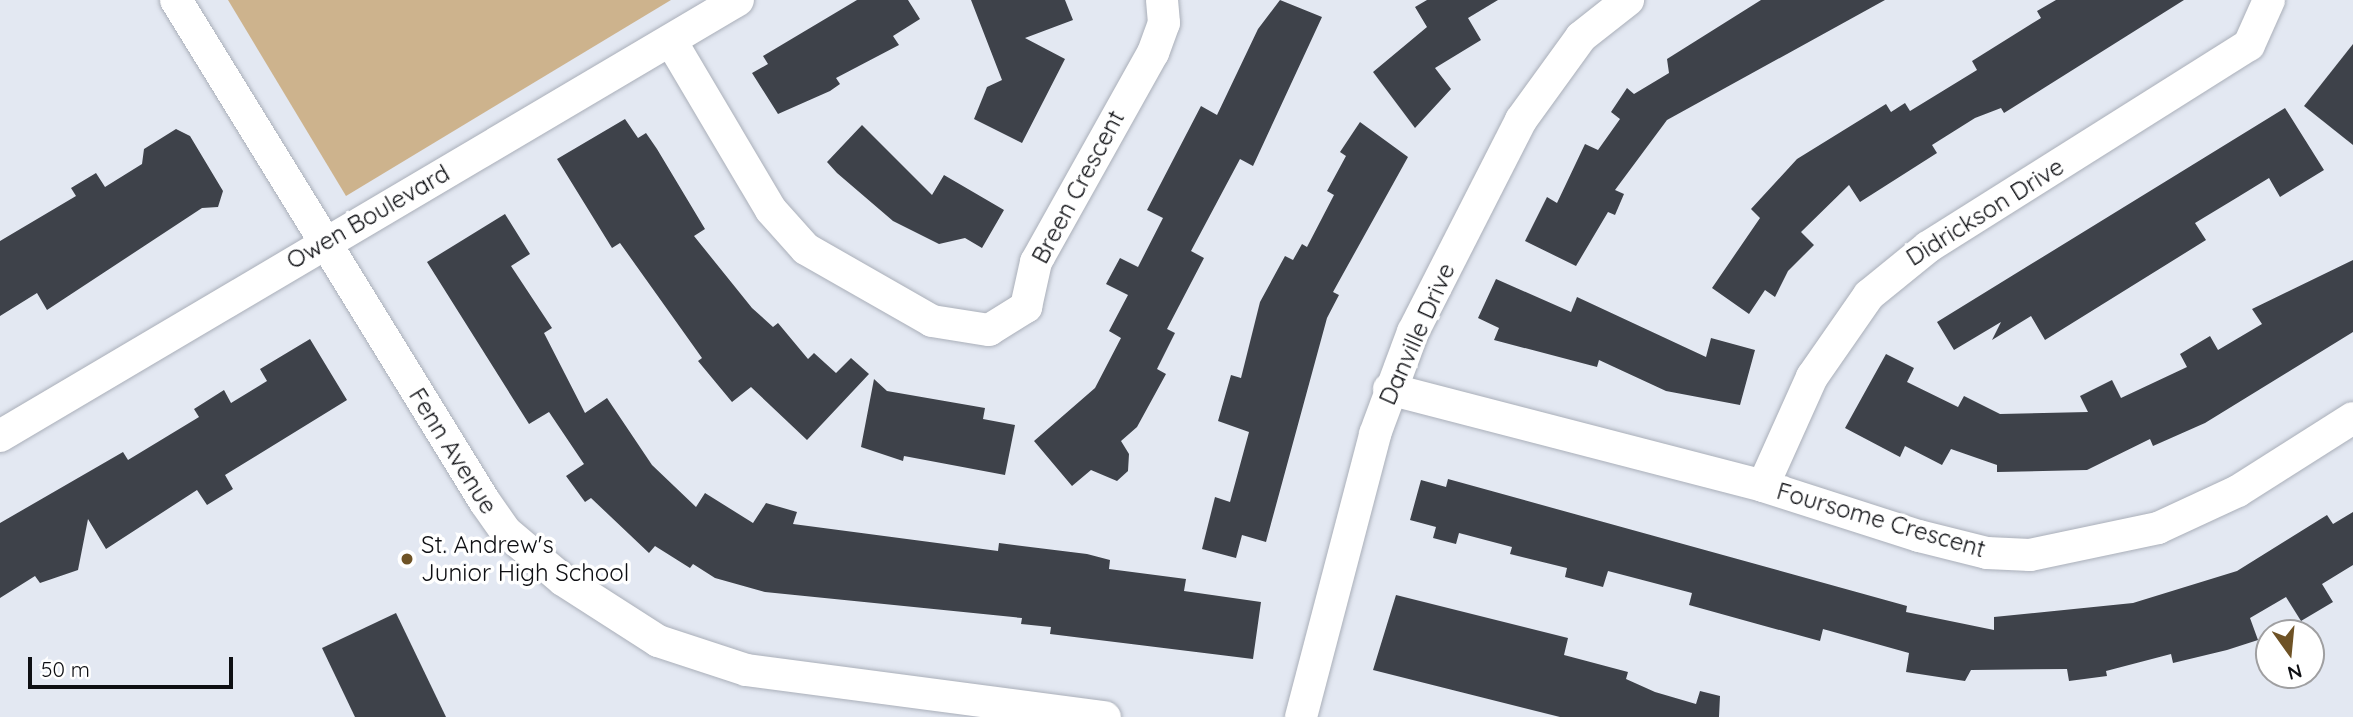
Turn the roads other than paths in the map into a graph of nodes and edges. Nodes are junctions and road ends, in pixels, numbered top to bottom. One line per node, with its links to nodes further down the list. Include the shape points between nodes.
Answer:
1 (176, 0): 7 (street, Fenn Avenue)
2 (738, 0): 6 (street, Owen Boulevard)
3 (1162, 0): 6 (street, Breen Crescent, via 1164,23 1153,53 1036,262 1026,307 989,330 932,321 806,249 771,210)
4 (1628, 0): 8 (street, Danville Drive, via 1581,37 1521,120)
5 (2269, 0): 11 (street, Didrickson Drive, via 2249,45 1928,247 1868,295 1812,377)
6 (671, 41): 7 (street, Owen Boulevard)
7 (322, 242): 10 (street, Owen Boulevard); 12 (street, Fenn Avenue, via 505,531 594,602 658,641 746,670)
8 (1389, 388): 11 (street, Foursome Crescent); 14 (street, Danville Drive)
9 (2353, 418): 11 (street, Foursome Crescent, via 2238,491 2158,527 2030,555 1987,553 1919,536)
10 (0, 436)
11 (1763, 486)
12 (1053, 714): 13 (street, Fenn Avenue)
13 (1105, 717)
14 (1301, 717)

